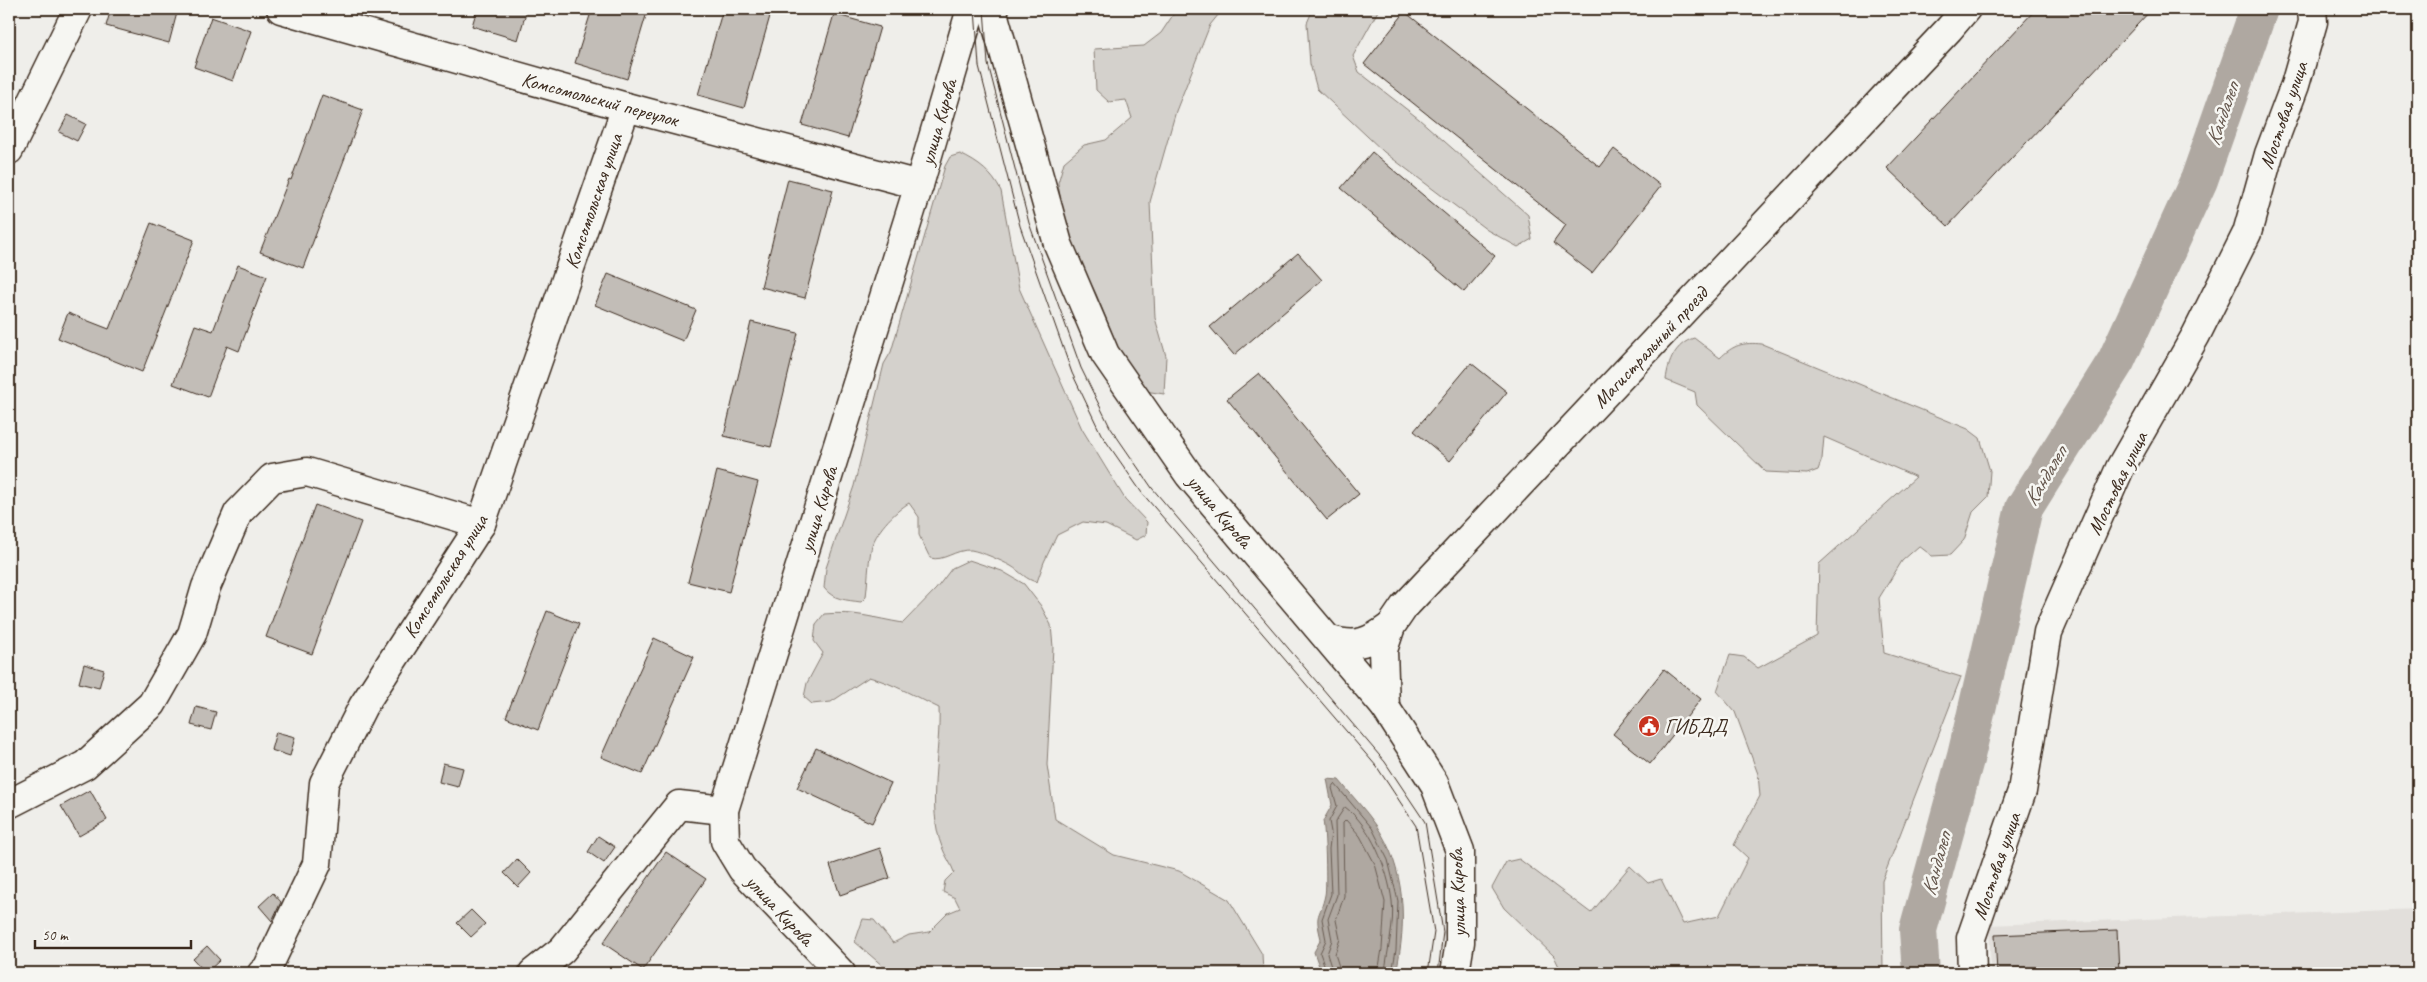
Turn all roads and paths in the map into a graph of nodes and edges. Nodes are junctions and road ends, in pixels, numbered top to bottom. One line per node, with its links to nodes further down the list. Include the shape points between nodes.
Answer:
1 (78, 9): 8 (street)
2 (281, 9): 7 (street, Комсомольский переулок)
3 (971, 9): 9 (street, улица Кирова)
4 (992, 9): 12 (street, улица Кирова, via 1058,244 1105,354 1189,474)
5 (1966, 9): 11 (street, Магистральный проезд, via 1411,600)
6 (2312, 9): 20 (street, Мостовая улица, via 2313,22 2295,85 2269,154 2247,233 2196,335 2120,468 2048,632 2022,791 1971,938)
7 (626, 107): 9 (street, Комсомольский переулок); 10 (street, Комсомольская улица)
8 (9, 150)
9 (919, 185): 15 (street, улица Кирова)
10 (482, 524): 14 (street, via 307,472 272,478 238,513 206,587 192,634 152,704 85,765); 16 (street, Комсомольская улица, via 363,706 324,783 318,864 267,970)
11 (1391, 626): 12 (street, via 1362,644); 13 (street, Магистральный проезд, via 1383,650)
12 (1330, 640): 13 (street, улица Кирова)
13 (1385, 707): 19 (street, улица Кирова, via 1434,783 1460,851 1460,942)
14 (9, 804)
15 (724, 810): 17 (street, via 679,805 562,950); 18 (street, улица Кирова, via 725,842 742,869)
16 (262, 973)
17 (533, 973)
18 (841, 973)
19 (1455, 973)
20 (1972, 973)

